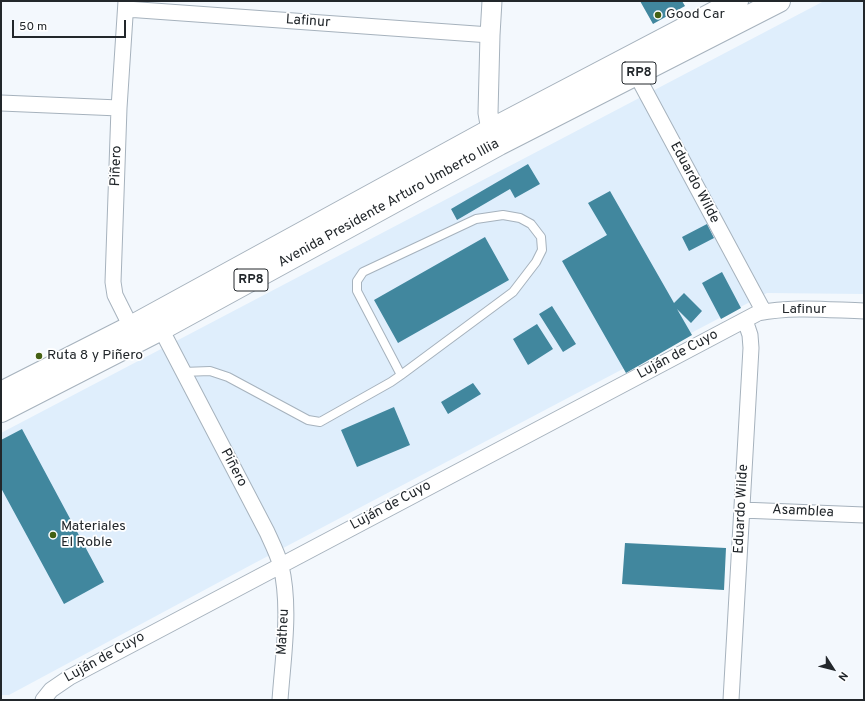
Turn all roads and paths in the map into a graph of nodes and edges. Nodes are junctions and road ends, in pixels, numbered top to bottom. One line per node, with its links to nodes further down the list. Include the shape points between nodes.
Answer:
1 (492, 1): 5 (street)
2 (737, 1): 9 (main road, Avenida Presidente Arturo Umberto Illia / RP8)
3 (779, 1): 6 (main road, Avenida Presidente Arturo Umberto Illia / RP8)
4 (126, 5): 5 (street, Lafinur); 8 (street, Piñero)
5 (490, 35): 9 (street, via 488,113)
6 (636, 74): 9 (main road, Avenida Presidente Arturo Umberto Illia / RP8); 10 (street, Eduardo Wilde)
7 (1, 103): 8 (street)
8 (119, 108): 13 (street, Piñero, via 113,282 115,295)
9 (495, 137): 13 (main road, Avenida Presidente Arturo Umberto Illia / RP8); 14 (main road, Avenida Presidente Arturo Umberto Illia / RP8)
10 (764, 312): 11 (street, Lafinur, via 791,308); 12 (street, Lafinur)
11 (864, 312)
12 (745, 320): 19 (street, Eduardo Wilde, via 751,348); 21 (street, Luján de Cuyo)
13 (131, 326): 17 (main road, Avenida Presidente Arturo Umberto Illia / RP8)
14 (162, 329): 15 (street, Piñero); 18 (main road, Avenida Presidente Arturo Umberto Illia / RP8)
15 (183, 372): 16 (lane, via 210,371 228,377 308,420 320,422); 21 (street, Piñero, via 267,532)
16 (401, 375): 16 (lane, via 513,292 542,250 541,237 531,224 520,218 503,215 476,219 363,272 357,282 356,292)
17 (1, 392)
18 (1, 411)
19 (742, 510): 20 (street, Asamblea); 24 (street, Eduardo Wilde)
20 (864, 515)
21 (281, 565): 22 (street, Luján de Cuyo, via 70,676 51,690); 23 (street, Matheu, via 286,614)
22 (43, 700)
23 (280, 700)
24 (731, 700)

